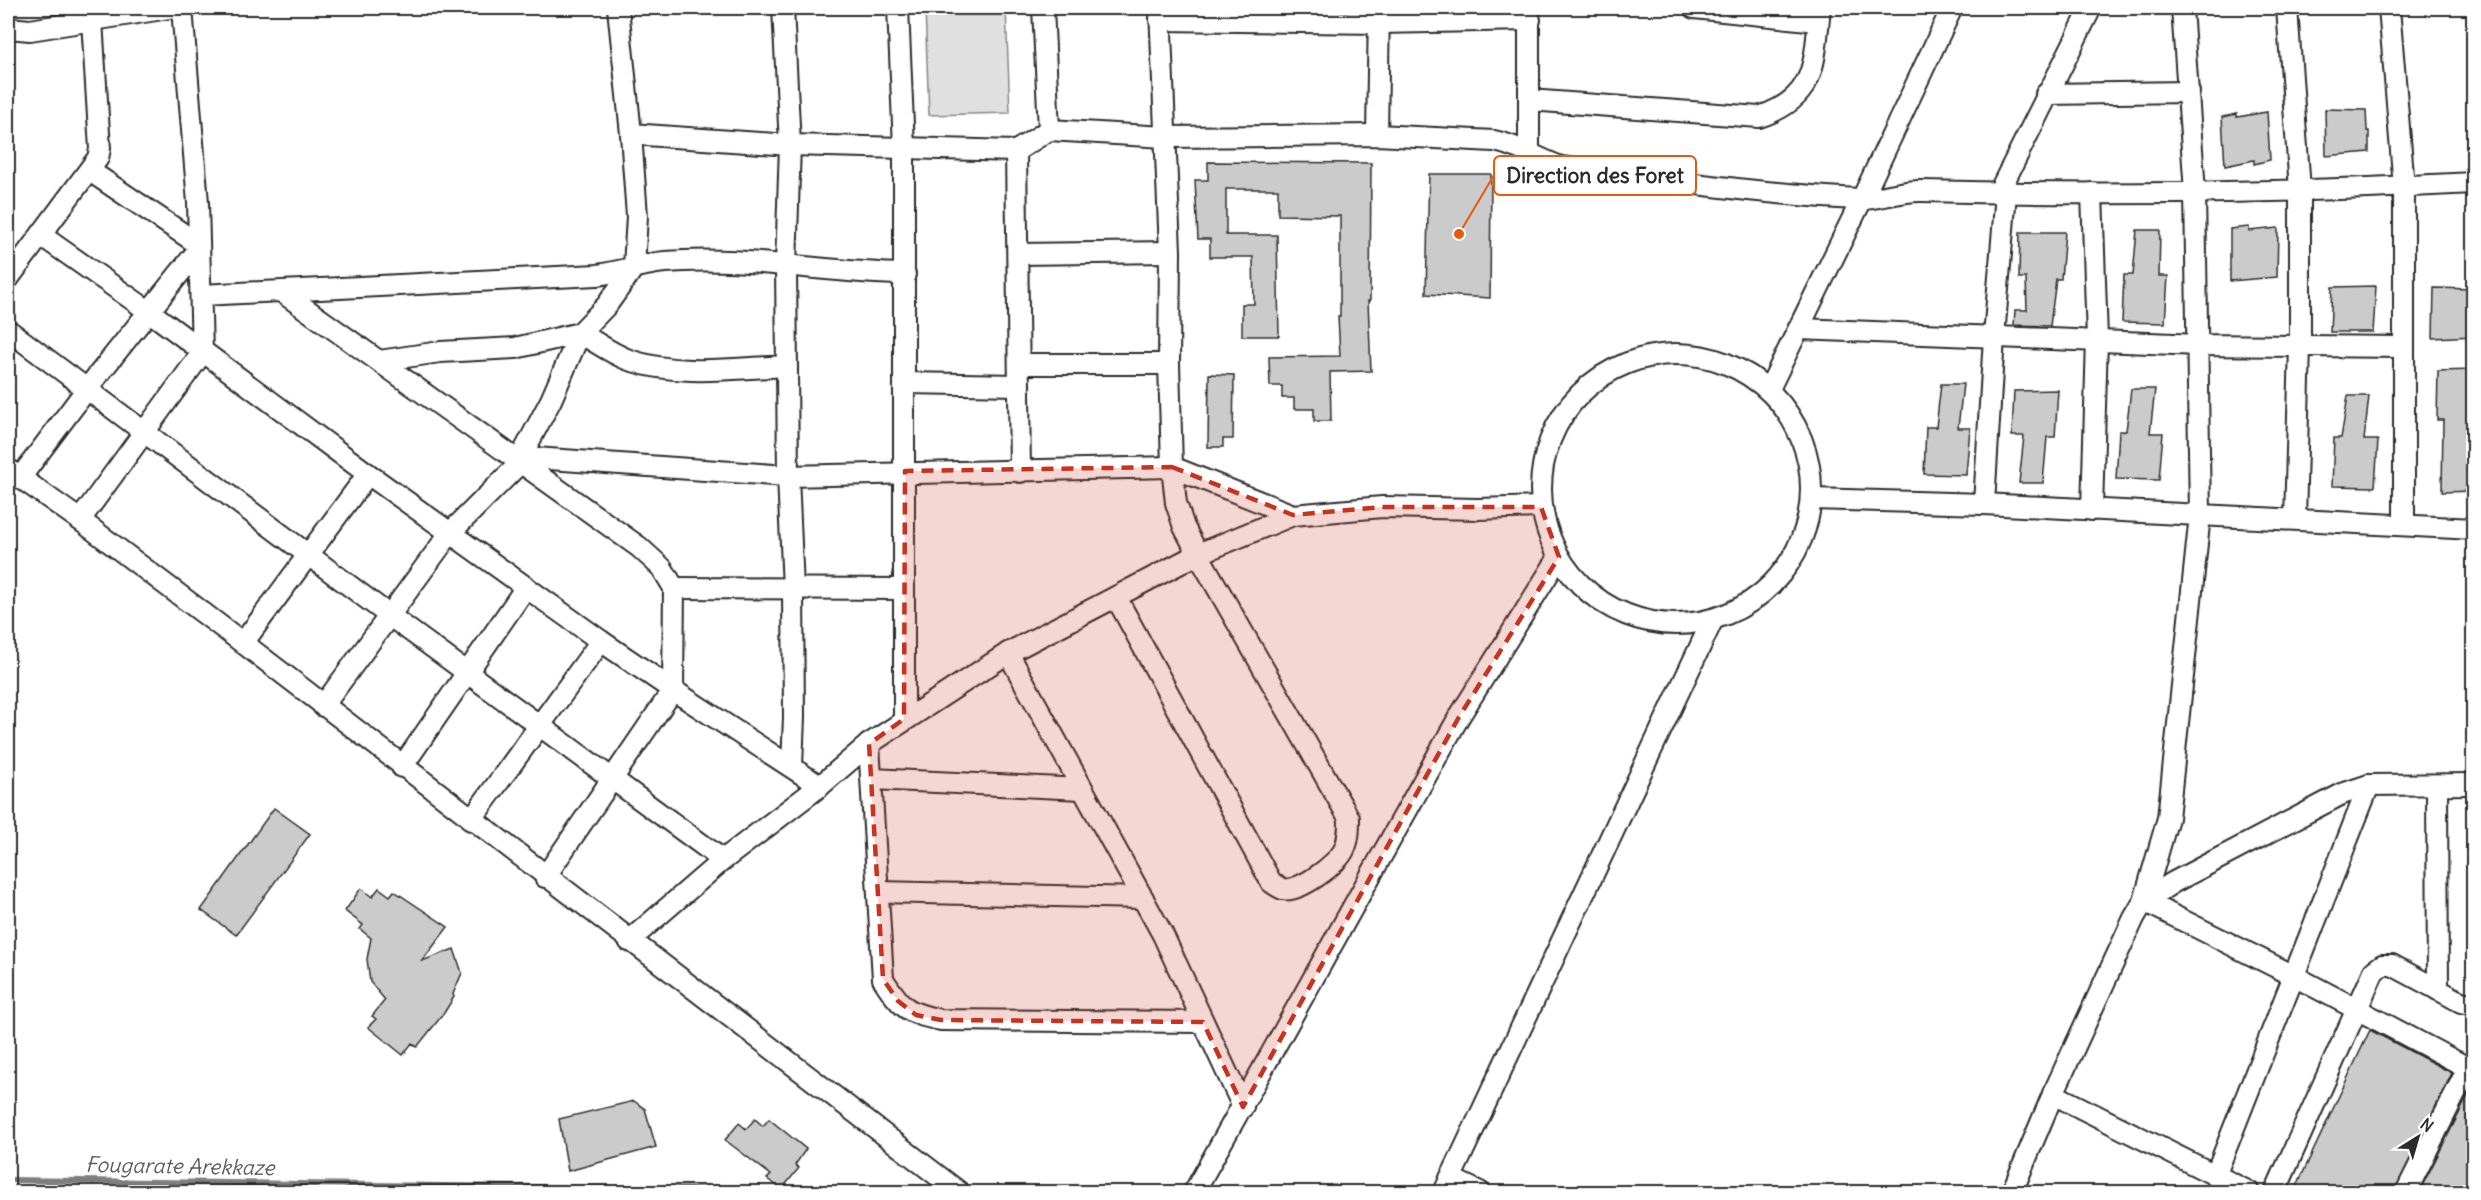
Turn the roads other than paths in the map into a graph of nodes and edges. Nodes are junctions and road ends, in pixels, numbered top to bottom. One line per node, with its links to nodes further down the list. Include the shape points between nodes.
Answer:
1 (169, 8): 18 (street)
2 (182, 8): 40 (street)
3 (618, 8): 24 (street)
4 (783, 8): 27 (street)
5 (898, 8): 28 (street)
6 (1043, 8): 23 (street)
7 (1694, 8): 13 (street)
8 (1952, 8): 38 (street)
9 (2091, 8): 21 (street)
10 (2182, 8): 20 (street)
11 (2287, 8): 34 (street)
12 (2389, 8): 33 (street)
13 (1731, 10): 16 (street)
14 (1160, 14): 17 (street); 26 (street)
15 (1529, 14): 17 (street); 22 (street)
16 (1819, 14): 22 (street, via 1813,70 1802,89 1780,110 1758,117)
17 (1379, 15): 25 (street)
18 (92, 20): 19 (street, via 30,30); 31 (street, via 100,149)
19 (8, 28)
20 (2189, 92): 21 (street); 35 (street)
21 (2046, 94): 36 (street)
22 (1529, 100): 30 (street)
23 (1049, 130): 26 (street); 29 (street)
24 (631, 134): 27 (street); 44 (street, via 636,216)
25 (1377, 135): 26 (street); 30 (street, via 1494,141 1510,144)
26 (1164, 137): 41 (street)
27 (790, 146): 28 (street); 43 (street)
28 (904, 147): 29 (street); 45 (street)
29 (1016, 151): 42 (street)
30 (1529, 155): 38 (street, via 1561,167)
31 (90, 171): 39 (street); 40 (street)
32 (2474, 183): 33 (street)
33 (2404, 187): 34 (street); 57 (street)
34 (2300, 190): 35 (street); 56 (street)
35 (2195, 192): 37 (street); 55 (street)
36 (2002, 193): 37 (street); 38 (street, via 1918,190); 53 (street)
37 (2092, 193): 54 (street)
38 (1862, 200): 50 (street)
39 (42, 236): 46 (street); 49 (street)
40 (198, 246): 48 (street); 49 (street)
41 (1170, 252): 42 (street); 61 (street)
42 (1018, 254): 60 (street)
43 (786, 266): 44 (street, via 705,261); 45 (street); 62 (street)
44 (634, 267): 47 (street, via 597,275); 52 (street, via 607,305)
45 (905, 274): 63 (street)
46 (8, 279)
47 (282, 292): 48 (street); 59 (street)
48 (201, 296): 58 (street)
49 (150, 312): 58 (street); 66 (street)
50 (1799, 329): 53 (street); 65 (street)
51 (8, 330): 66 (street)
52 (580, 333): 59 (street, via 515,348 440,352); 62 (street, via 627,359 655,367 696,370); 68 (street)
53 (1994, 337): 54 (street); 76 (street)
54 (2097, 339): 55 (street); 78 (street)
55 (2199, 345): 56 (street); 80 (street)
56 (2300, 346): 57 (street); 81 (street)
57 (2403, 347): 83 (street)
58 (202, 353): 67 (street); 73 (street)
59 (379, 361): 68 (street)
60 (1019, 364): 61 (street); 64 (street)
61 (1169, 364): 69 (street)
62 (787, 366): 74 (street)
63 (905, 383): 64 (street); 70 (street)
64 (1019, 385): 71 (street)
65 (1768, 389): 75 (street, via 1794,421 1808,458); 77 (street, via 1734,366 1694,354 1652,355 1613,368 1579,393 1555,426 1542,466)
66 (86, 390): 67 (street); 72 (street)
67 (145, 433): 82 (street); 87 (street)
68 (520, 460): 74 (street); 85 (street); 90 (street, via 639,547 662,568)
69 (1172, 466): 71 (street); 79 (street); 86 (street, via 1176,503)
70 (906, 471): 71 (street); 74 (street); 91 (street)
71 (1020, 472)
72 (14, 473): 82 (street)
73 (368, 474): 85 (street); 87 (street)
74 (788, 476): 92 (street)
75 (1812, 499): 76 (street); 95 (street, via 1803,539 1782,575 1751,602)
76 (1984, 504): 78 (street)
77 (1541, 507): 79 (street, via 1382,507); 88 (street)
78 (2092, 510): 80 (street)
79 (1293, 515): 86 (street)
80 (2200, 515): 81 (street); 119 (street, via 2168,818)
81 (2295, 519): 83 (street)
82 (80, 520): 97 (street)
83 (2404, 525): 84 (street)
84 (2474, 529)
85 (450, 533): 89 (street); 94 (street)
86 (1198, 554): 93 (street); 93 (street, via 1349,818 1344,851 1330,867 1295,888 1282,889 1271,882)
87 (309, 555): 94 (street); 97 (street)
88 (1559, 557): 95 (street, via 1581,585 1609,607 1643,620 1678,625); 128 (street, via 1459,717)
89 (526, 587): 96 (street); 99 (street)
90 (674, 588): 92 (street); 100 (street)
91 (904, 588): 92 (street); 102 (street)
92 (793, 589): 105 (street)
93 (1116, 597): 98 (street)
94 (390, 615): 99 (street); 101 (street)
95 (1713, 619): 130 (street)
96 (601, 641): 100 (street); 103 (street)
97 (243, 644): 101 (street)
98 (1008, 653): 102 (street); 113 (street)
99 (467, 672): 103 (street); 106 (street)
100 (672, 690): 105 (street); 107 (street)
101 (323, 706): 106 (street)
102 (904, 719): 104 (street)
103 (540, 726): 107 (street); 114 (street)
104 (868, 744): 108 (street); 112 (street)
105 (792, 766): 112 (street)
106 (402, 767): 114 (street)
107 (612, 778): 115 (street); 116 (street)
108 (872, 779): 113 (street); 117 (street)
109 (2474, 784): 111 (street)
110 (2369, 785): 111 (street); 119 (street, via 2306,812); 121 (street)
111 (2437, 785): 122 (street)
112 (820, 786): 115 (street)
113 (1082, 789): 118 (street)
114 (471, 820): 116 (street)
115 (723, 860): 120 (street)
116 (545, 877): 120 (street)
117 (878, 892): 118 (street); 125 (street, via 883,979 898,1001 916,1015 941,1020)
118 (1143, 898): 125 (street)
119 (2144, 901): 121 (street); 127 (street)
120 (629, 941): 131 (street)
121 (2294, 976): 124 (street); 129 (street)
122 (2438, 990): 123 (street); 124 (street, via 2392,965 2382,965 2374,971)
123 (2474, 1005)
124 (2356, 1010): 126 (street); 136 (street)
125 (1203, 1022): 128 (street)
126 (2471, 1069): 137 (street)
127 (2053, 1094): 129 (street); 134 (street)
128 (1243, 1107): 132 (street)
129 (2216, 1176): 135 (street)
130 (1447, 1185): 133 (street)
131 (958, 1192)
132 (1194, 1192)
133 (1480, 1192)
134 (2012, 1192)
135 (2248, 1192)
136 (2274, 1192)
137 (2406, 1192)

